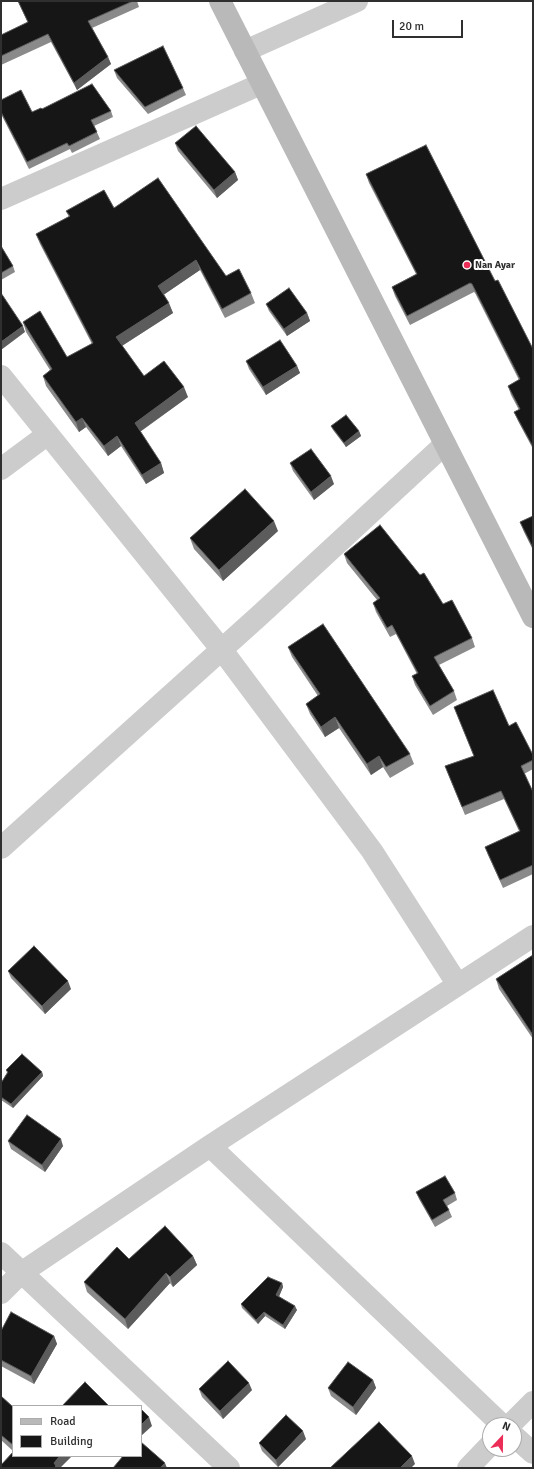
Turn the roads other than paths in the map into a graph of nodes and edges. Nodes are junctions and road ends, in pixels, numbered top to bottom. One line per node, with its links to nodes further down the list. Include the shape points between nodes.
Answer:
1 (220, 1): 3 (main road)
2 (357, 1): 3 (street)
3 (245, 51): 4 (main road)
4 (261, 84): 5 (street); 8 (main road)
5 (1, 199)
6 (1, 376): 7 (street)
7 (48, 434): 9 (street); 11 (street)
8 (445, 444): 10 (main road); 11 (street)
9 (1, 469)
10 (533, 617)
11 (222, 650): 12 (street); 14 (street, via 372,851)
12 (1, 848)
13 (533, 936): 14 (street)
14 (458, 985): 15 (street)
15 (210, 1146): 17 (street); 20 (street)
16 (1, 1253): 17 (street)
17 (21, 1273): 18 (street); 25 (street)
18 (1, 1294)
19 (533, 1402): 21 (street)
20 (494, 1417)
21 (518, 1417)
22 (522, 1443): 24 (street)
23 (482, 1453): 26 (street)
24 (533, 1453)
25 (229, 1468)
26 (468, 1468)

